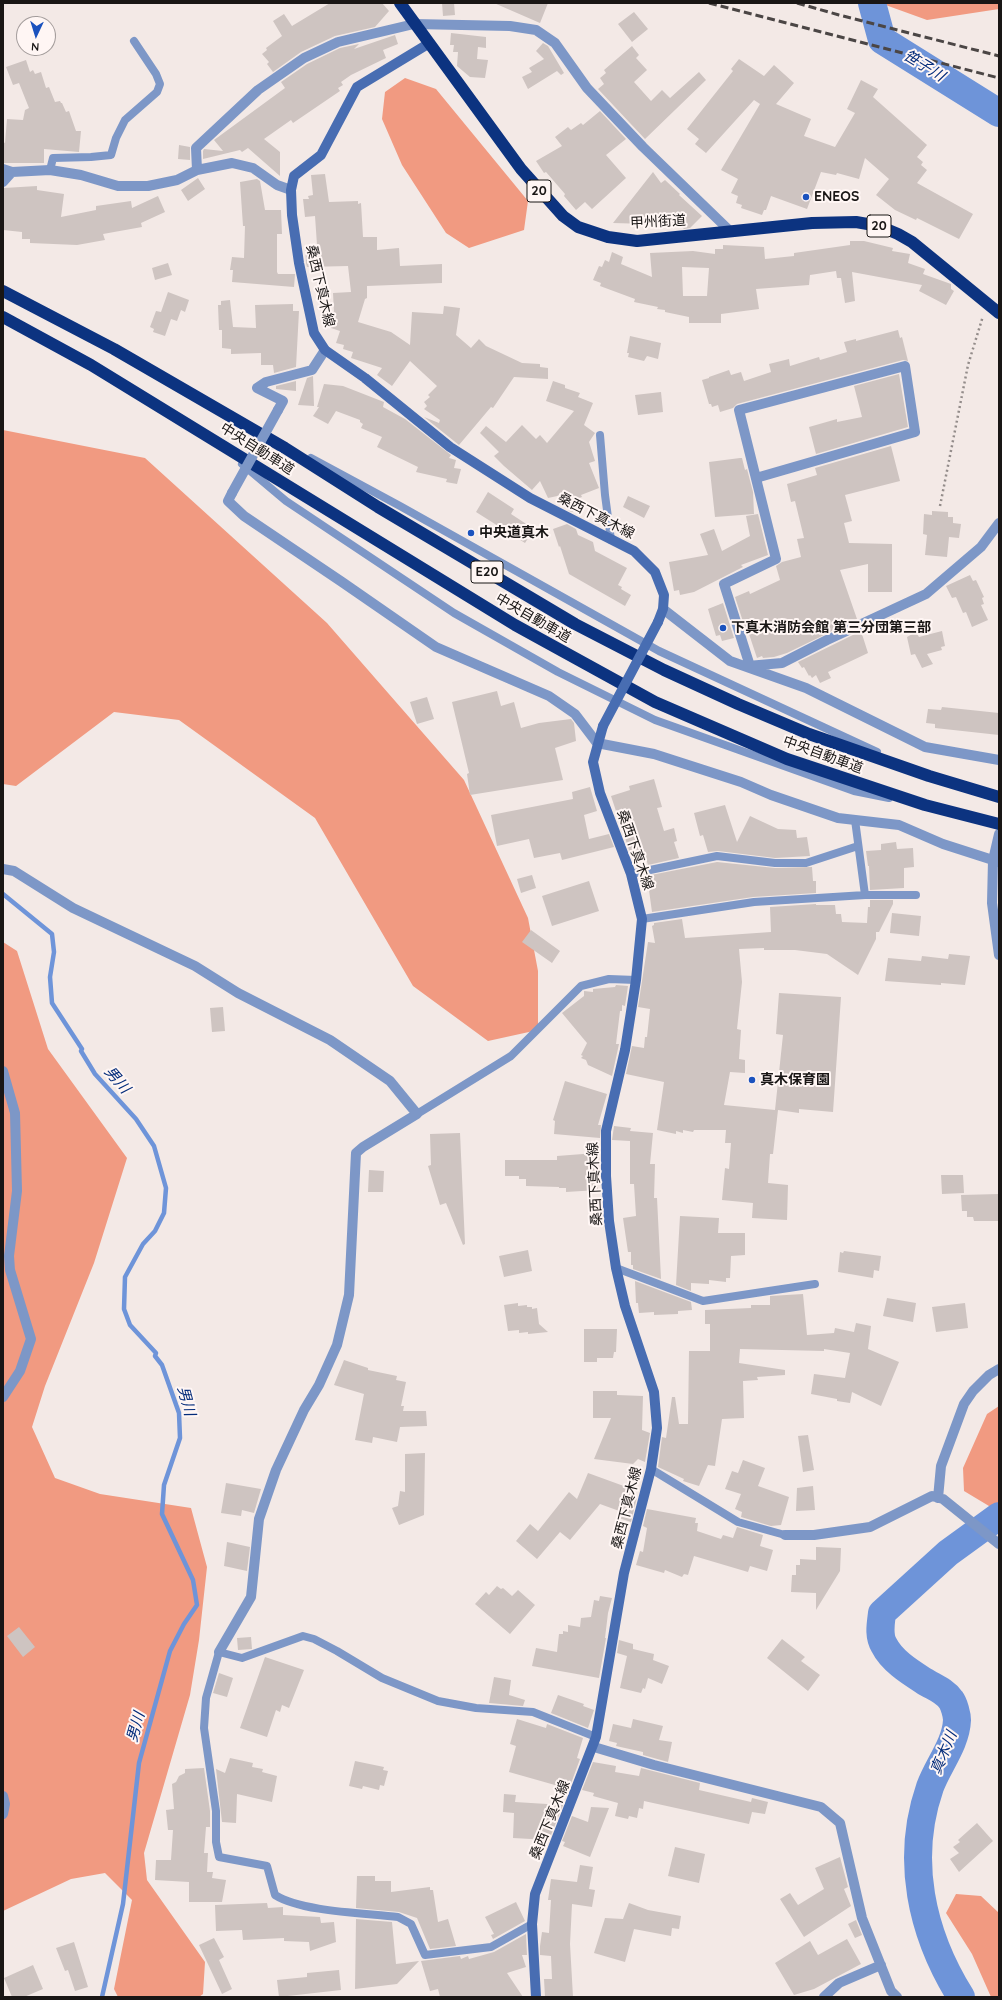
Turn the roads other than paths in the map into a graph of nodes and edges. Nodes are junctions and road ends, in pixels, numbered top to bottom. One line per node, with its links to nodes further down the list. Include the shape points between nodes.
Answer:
1 (400, 3): 2 (highway, 甲州街道 / 20)
2 (414, 24): 4 (highway, 甲州街道 / 20); 7 (street, via 338,42 304,58 258,90 196,148); 10 (street, via 470,24 536,30 555,43 587,88 643,147)
3 (134, 41): 6 (lane, via 156,74 160,84 157,92 125,120 111,155 52,158)
4 (428, 44): 9 (main road, 桑西下真木線, via 357,87 321,155 294,176); 10 (highway, 甲州街道 / 20, via 530,179 563,216 578,227 608,237 637,241)
5 (8, 170): 6 (street); 8 (street)
6 (50, 170): 7 (street, via 81,175 118,186 148,186 177,180)
7 (197, 170): 9 (street, via 232,163 253,168 277,185)
8 (3, 182)
9 (291, 190): 14 (main road, 桑西下真木線, via 299,263 314,333)
10 (731, 232): 12 (highway, 甲州街道 / 20, via 833,222 879,226 912,242)
11 (3, 291): 24 (highway, 中央自動車道 / E20, via 114,349 285,448 378,507 575,624 643,659 809,734)
12 (999, 313)
13 (3, 317): 15 (highway, 中央自動車道 / E20, via 91,365)
14 (325, 350): 19 (main road, 桑西下真木線, via 365,378 450,447 530,498); 22 (street, bridge, via 312,370 266,382 257,388 283,401 228,501 244,516 436,647 549,696 575,714)
15 (207, 435): 25 (highway, 中央自動車道 / E20, via 508,622 655,702 787,759); 25 (lane, via 286,501 454,613 558,672 656,720 785,767 854,791)
16 (600, 435): 19 (lane)
17 (756, 478): 17 (street, via 739,410 905,366 915,432); 21 (street, via 776,559 724,584)
18 (999, 523): 21 (street, via 981,547 926,594 782,663)
19 (612, 540): 20 (main road, 桑西下真木線, via 634,550 655,572 664,595)
20 (663, 609): 21 (street, via 730,661); 22 (main road, 桑西下真木線, bridge, via 603,726)
21 (747, 666): 23 (street, via 806,688 925,748)
22 (597, 743): 26 (street, via 654,754 741,782 838,818); 32 (main road, 桑西下真木線, via 593,762 600,793)
23 (999, 760)
24 (998, 797)
25 (925, 805): 27 (highway, 中央自動車道 / E20)
26 (854, 820): 29 (lane); 30 (street, via 899,825 943,844)
27 (996, 824)
28 (999, 834): 30 (street)
29 (858, 846): 32 (lane, via 806,863 775,863 717,856); 33 (lane)
30 (996, 861): 36 (street, via 992,903)
31 (3, 869): 39 (street, via 14,871 73,908 189,963 238,993 330,1040 390,1081)
32 (631, 874): 35 (main road, 桑西下真木線)
33 (865, 895): 34 (lane); 35 (lane, via 754,902)
34 (916, 895)
35 (642, 919): 37 (main road, 桑西下真木線)
36 (999, 955)
37 (636, 980): 39 (lane, via 609,979 581,986 511,1056); 40 (main road, 桑西下真木線, via 625,1050 606,1131 609,1221)
38 (3, 1071): 43 (street, via 15,1113 17,1191 10,1270 31,1339 20,1371)
39 (417, 1114): 48 (street, via 356,1153 349,1295 337,1345 276,1470 260,1519 251,1597)
40 (616, 1268): 41 (lane, via 703,1301); 44 (main road, 桑西下真木線, via 625,1306 654,1392 657,1428)
41 (815, 1284)
42 (999, 1369): 45 (street, via 972,1391 964,1404 941,1466)
43 (3, 1397)
44 (651, 1469): 46 (lane, via 738,1522); 49 (main road, 桑西下真木線, via 624,1573)
45 (938, 1498): 46 (street, via 932,1496 870,1527 814,1535); 47 (street, via 943,1499)
46 (785, 1535)
47 (999, 1544)
48 (219, 1652): 49 (lane, via 242,1658 303,1636 337,1651 382,1678 438,1701 476,1708 533,1712); 52 (lane, via 206,1698 204,1728 216,1811 216,1842 219,1857 267,1866 274,1895 282,1900 306,1907 398,1917 411,1924 425,1955 491,1947)
49 (595, 1742): 52 (main road, 桑西下真木線, via 535,1894); 53 (street, via 654,1765 821,1807 840,1823 862,1918)
50 (3, 1796): 51 (street)
51 (3, 1814)
52 (532, 1924): 54 (main road, 桑西下真木線)
53 (881, 1965): 55 (street, via 839,1983); 56 (street, via 891,1991)
54 (536, 1997)
55 (824, 1997)
56 (897, 1997)

